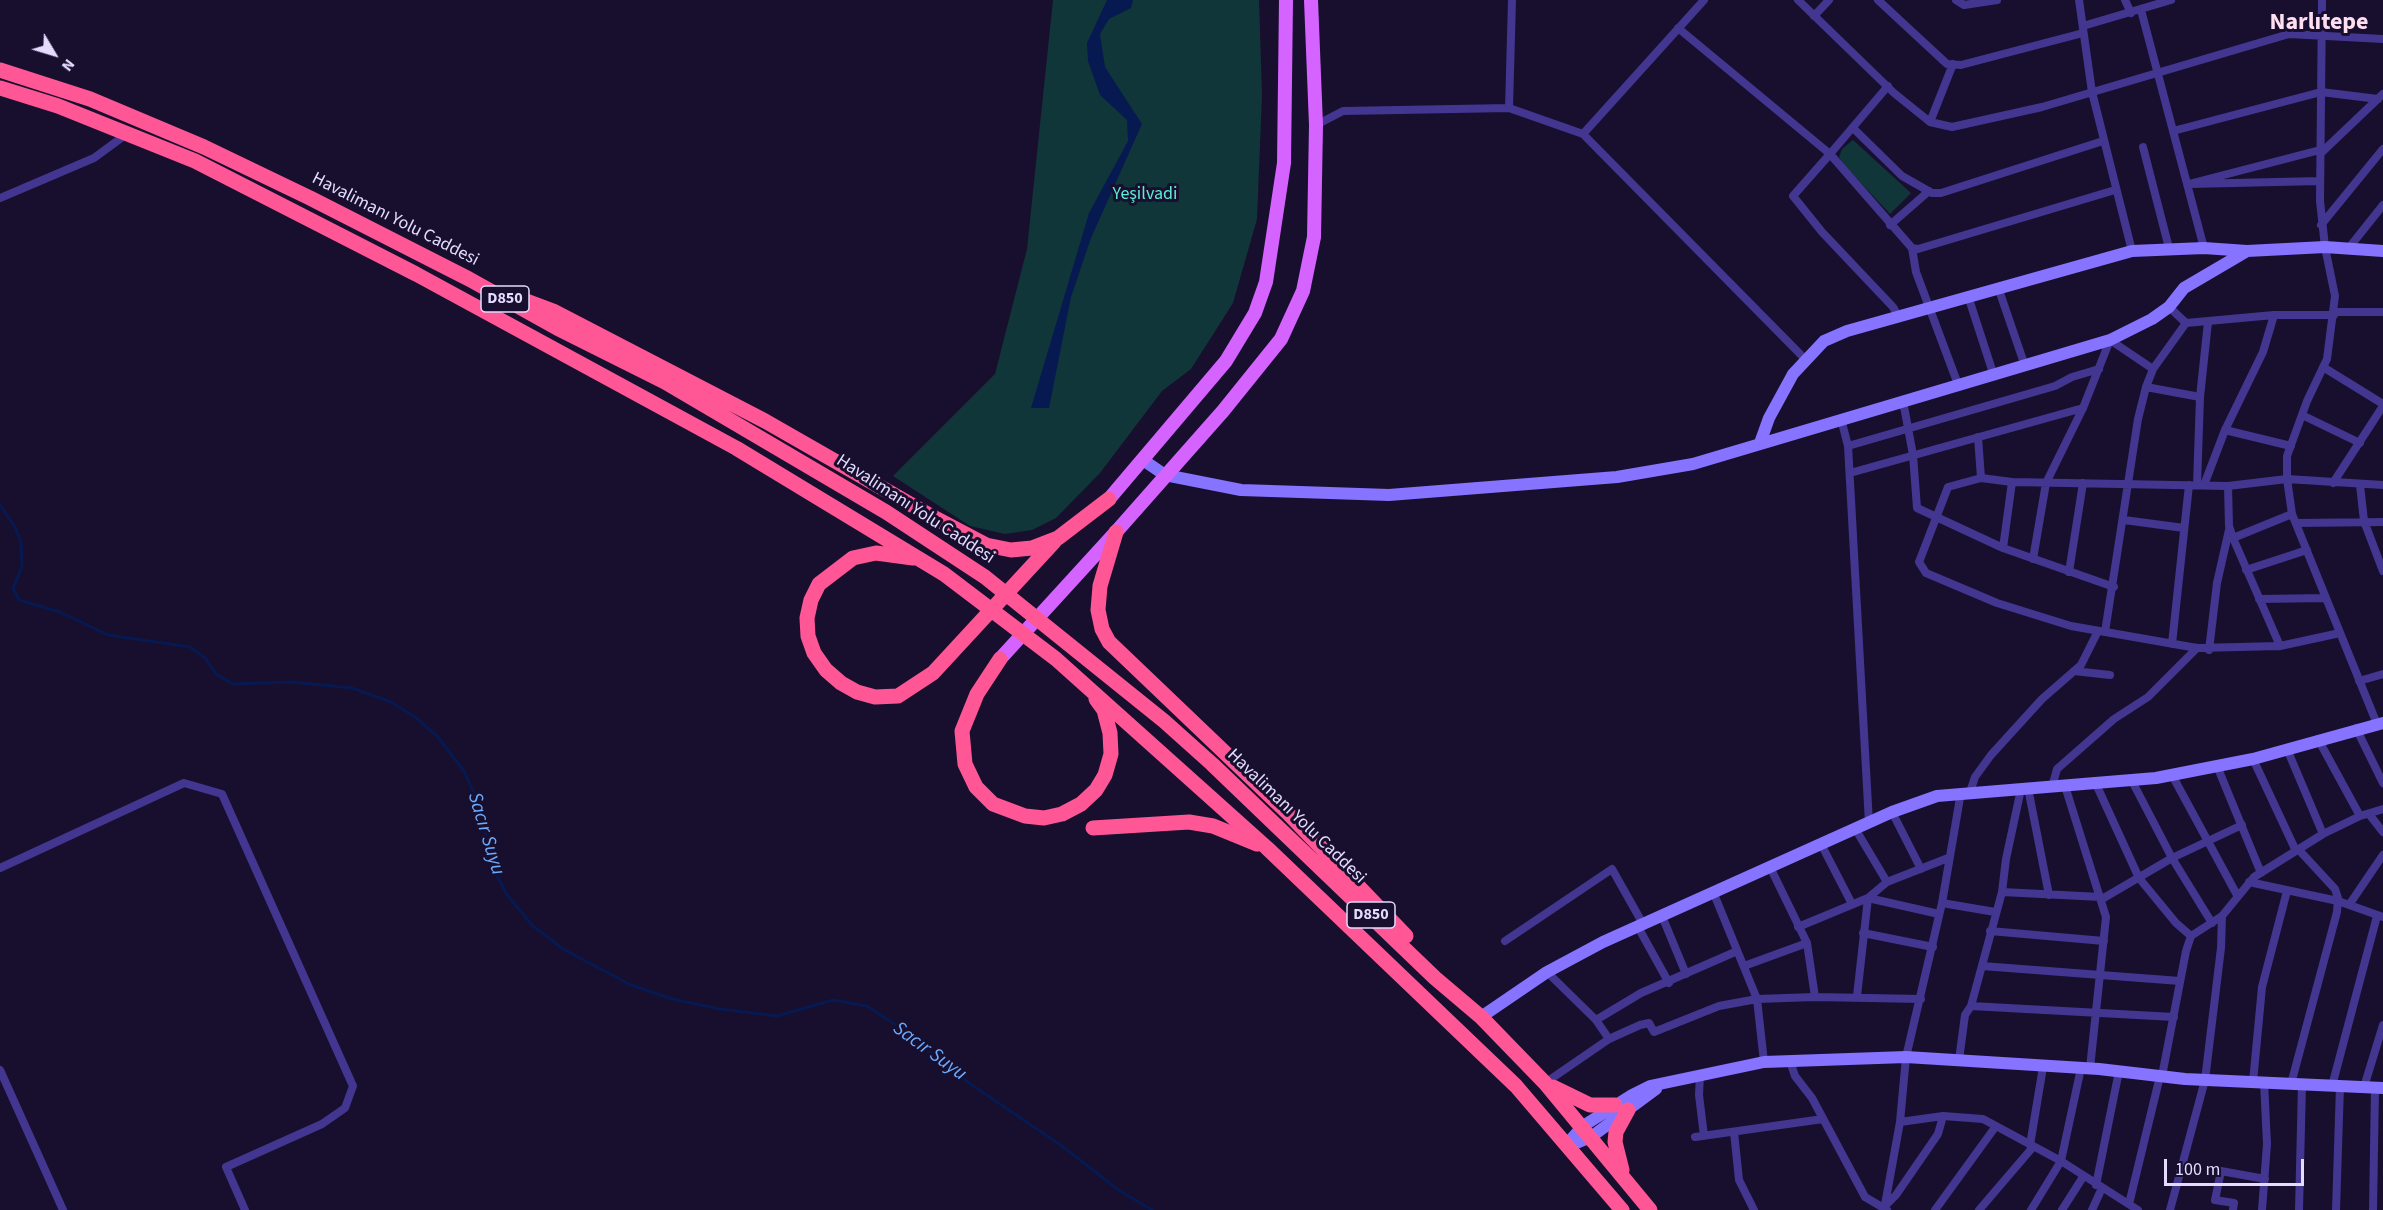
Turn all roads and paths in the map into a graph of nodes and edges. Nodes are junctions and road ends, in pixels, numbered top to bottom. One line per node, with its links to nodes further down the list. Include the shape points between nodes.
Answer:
1 (1286, 0): 92 (main road, via 1284,163 1266,282 1255,313 1226,361)
2 (1311, 0): 32 (main road)
3 (1512, 0): 30 (street)
4 (1704, 0): 18 (street)
5 (1798, 0): 17 (street)
6 (1829, 0): 17 (street)
7 (1878, 0): 22 (street, via 1947,64)
8 (1956, 0): 14 (street, via 1964,5)
9 (1997, 0): 14 (street)
10 (2079, 0): 19 (street)
11 (2125, 0): 16 (street)
12 (2171, 0): 15 (street)
13 (2322, 0): 20 (street)
14 (1976, 2)
15 (2141, 9): 16 (street); 24 (street)
16 (2131, 13): 19 (street)
17 (1814, 16): 25 (street)
18 (1678, 28): 36 (street); 41 (street)
19 (2083, 30): 22 (street); 27 (street)
20 (2321, 35): 21 (street); 24 (street, via 2289,34); 28 (street)
21 (2383, 39)
22 (1953, 64): 31 (street)
23 (0, 70): 58 (highway, Havalimanı Yolu Caddesi / D850, via 90,99 204,147)
24 (2157, 73): 27 (street); 34 (street)
25 (1888, 86): 31 (street); 33 (street)
26 (0, 88): 35 (highway, Havalimanı Yolu Caddesi / D850)
27 (2092, 92): 31 (street, via 1952,127); 37 (street)
28 (2320, 92): 29 (street); 34 (street); 40 (street)
29 (2380, 96): 40 (street)
30 (1509, 108): 32 (street, via 1343,111); 36 (street)
31 (1930, 122)
32 (1316, 125): 94 (main road, via 1314,237 1303,291 1281,339)
33 (1853, 128): 41 (street); 45 (street, via 1902,176)
34 (2173, 131): 43 (street)
35 (128, 133): 46 (street, via 94,158); 120 (highway, Havalimanı Yolu Caddesi / D850, via 195,161 416,274 736,448)
36 (1583, 134): 70 (street)
37 (2103, 141): 44 (street); 45 (street, via 1941,193)
38 (2144, 147): 52 (street)
39 (2383, 149): 49 (street)
40 (2320, 151): 42 (street); 43 (street)
41 (1830, 154): 48 (street); 66 (street, via 1793,196)
42 (2320, 181): 43 (street); 49 (street)
43 (2189, 184): 53 (street)
44 (2115, 190): 51 (street); 55 (street)
45 (1929, 191): 48 (street)
46 (0, 198)
47 (2383, 205): 54 (street)
48 (1890, 225): 51 (street)
49 (2321, 225): 50 (street)
50 (2325, 247): 54 (street); 56 (street); 64 (street, via 2335,296)
51 (1912, 248): 62 (street)
52 (2169, 248): 53 (street); 55 (street)
53 (2204, 248): 56 (street)
54 (2348, 249): 57 (street)
55 (2132, 251): 59 (street)
56 (2247, 251): 61 (street, via 2184,288)
57 (2383, 251)
58 (469, 279): 115 (highway, via 553,311 659,365 986,545 1011,550 1032,548); 208 (highway, Havalimanı Yolu Caddesi / D850, via 686,394 886,512 985,577 1212,764)
59 (1999, 290): 60 (street); 71 (street)
60 (1969, 299): 62 (street); 75 (street)
61 (2169, 307): 68 (street); 69 (street)
62 (1929, 309): 66 (street); 76 (street)
63 (2383, 312): 64 (street)
64 (2334, 313): 65 (street); 72 (street)
65 (2274, 315): 67 (street); 85 (street, via 2263,352)
66 (1899, 318): 70 (street, via 1848,331 1824,342)
67 (2208, 322): 68 (street); 78 (street)
68 (2186, 323): 74 (street)
69 (2110, 340): 71 (street); 73 (street); 74 (street)
70 (1806, 360): 88 (street, via 1793,374)
71 (2025, 366): 75 (street)
72 (2323, 367): 80 (street); 82 (street)
73 (2099, 369): 81 (street); 84 (street, via 2055,386)
74 (2153, 369): 77 (street)
75 (1994, 376): 76 (street)
76 (1959, 387): 79 (street)
77 (2146, 387): 78 (street); 101 (street)
78 (2200, 397): 102 (street)
79 (1903, 401): 83 (street); 84 (street)
80 (2383, 405): 87 (street)
81 (2083, 408): 86 (street); 98 (street)
82 (2302, 415): 87 (street); 90 (street)
83 (1841, 419): 88 (street); 89 (street)
84 (1908, 429): 89 (street); 91 (street)
85 (2225, 430): 90 (street); 102 (street)
86 (1978, 437): 91 (street); 95 (street)
87 (2360, 442): 100 (street)
88 (1760, 443): 94 (street, via 1693,464 1617,477 1389,495 1241,490)
89 (1848, 446): 93 (street)
90 (2290, 446): 96 (street)
91 (1913, 455): 93 (street); 107 (street, via 1917,508)
92 (1143, 460): 94 (street); 106 (main road)
93 (1850, 473): 156 (street)
94 (1165, 475): 114 (main road)
95 (1981, 478): 97 (street); 107 (street, via 1948,487)
96 (2288, 479): 100 (street); 104 (street); 108 (street)
97 (2012, 482): 98 (street); 117 (street)
98 (2046, 483): 99 (street); 119 (street)
99 (2083, 483): 101 (street); 123 (street)
100 (2333, 483): 103 (street)
101 (2129, 485): 102 (street); 109 (street)
102 (2196, 485): 104 (street); 113 (street)
103 (2360, 485): 105 (street); 110 (street)
104 (2228, 486): 112 (street)
105 (2383, 486)
106 (1109, 499): 115 (highway)
107 (1938, 516): 117 (street); 127 (street, via 1919,562 1926,573 1997,603 2071,626)
108 (2294, 519): 110 (street); 116 (street); 118 (street)
109 (2124, 520): 113 (street); 124 (street)
110 (2364, 521): 111 (street); 122 (street)
111 (2383, 522)
112 (2229, 526): 116 (street); 132 (street)
113 (2184, 528): 129 (street)
114 (1116, 532): 133 (main road); 208 (highway, via 1100,586 1098,610 1109,642 1288,813 1412,942)
115 (1058, 538): 120 (highway, via 933,674 898,696 875,697 841,683 814,653 808,636 808,609 819,584 854,558 876,553)
116 (2233, 538): 121 (street)
117 (2003, 548): 119 (street)
118 (2307, 550): 121 (street); 125 (street)
119 (2033, 559): 123 (street)
120 (924, 560): 138 (highway, Havalimanı Yolu Caddesi / D850)
121 (2246, 570): 126 (street)
122 (2383, 571)
123 (2069, 572): 124 (street)
124 (2114, 587): 127 (street)
125 (2326, 598): 126 (street); 128 (street)
126 (2259, 599): 130 (street)
127 (2102, 631): 129 (street); 134 (street)
128 (2340, 633): 130 (street); 137 (street)
129 (2172, 645): 131 (street)
130 (2280, 646): 132 (street)
131 (2197, 648): 132 (street); 150 (street, via 2148,697 2114,719 2057,769)
132 (2209, 650)
133 (999, 659): 138 (highway, via 977,694 962,731 965,764 976,787 993,804 1025,816 1044,818 1062,814 1081,804 1105,775 1111,754 1110,733 1104,710)
134 (2074, 671): 136 (street); 152 (street, via 2026,716)
135 (2383, 674): 137 (street)
136 (2110, 675)
137 (2359, 681): 139 (street)
138 (1083, 682): 164 (highway, Havalimanı Yolu Caddesi / D850)
139 (2380, 723): 140 (street)
140 (2356, 728): 141 (street); 147 (street)
141 (2318, 740): 142 (street); 155 (street)
142 (2287, 749): 143 (street); 161 (street)
143 (2253, 759): 144 (street); 165 (street)
144 (2217, 766): 145 (street); 157 (street)
145 (2172, 775): 146 (street); 162 (street)
146 (2132, 781): 148 (street); 168 (street)
147 (2383, 783)
148 (2096, 784): 149 (street); 173 (street)
149 (2065, 786): 150 (street); 182 (street)
150 (2052, 787): 151 (street)
151 (2025, 788): 152 (street); 177 (street); 179 (street)
152 (1965, 792): 154 (street, via 1938,796); 167 (street)
153 (2383, 809): 155 (street)
154 (1892, 812): 156 (street); 171 (street)
155 (2364, 815): 160 (street); 161 (street)
156 (1869, 823): 159 (street)
157 (2242, 825): 162 (street); 172 (street)
158 (1093, 828): 164 (highway, via 1190,822 1213,826)
159 (1856, 830): 163 (street); 174 (street)
160 (2383, 832)
161 (2323, 834): 165 (street)
162 (2209, 842): 168 (street); 180 (street)
163 (1821, 844): 169 (street); 185 (street)
164 (1267, 848): 245 (highway, Havalimanı Yolu Caddesi / D850, via 1516,1086)
165 (2297, 850): 172 (street); 183 (street, via 2335,889)
166 (2383, 855): 186 (street)
167 (1948, 858): 171 (street); 184 (street)
168 (2172, 858): 173 (street); 192 (street)
169 (1770, 867): 178 (street); 194 (street)
170 (0, 868): 255 (street, via 184,783 222,794 353,1086 345,1108 322,1124 226,1167)
171 (1921, 869): 174 (street)
172 (2261, 873): 175 (street)
173 (2139, 878): 182 (street); 197 (street)
174 (1887, 882): 181 (street)
175 (2249, 882): 176 (street); 180 (street)
176 (2287, 891): 183 (street); 233 (street, via 2262,987)
177 (2001, 892): 179 (street); 187 (street)
178 (1714, 894): 189 (street); 202 (street)
179 (2049, 895): 182 (street)
180 (2237, 895): 190 (street)
181 (1868, 898): 185 (street); 188 (street); 196 (street)
182 (2102, 898): 199 (street, via 2106,917)
183 (2338, 901): 186 (street); 235 (street)
184 (1942, 903): 187 (street); 188 (street)
185 (1852, 904): 194 (street)
186 (2349, 905): 191 (street)
187 (1995, 912): 195 (street)
188 (1939, 914): 201 (street)
189 (1662, 916): 193 (street); 206 (street)
190 (2222, 916): 192 (street); 232 (street)
191 (2380, 916): 236 (street)
192 (2212, 923): 197 (street)
193 (1641, 925): 198 (street, via 1612,868); 205 (street); 210 (street)
194 (1798, 927): 200 (street)
195 (1990, 931): 199 (street); 204 (street)
196 (1863, 933): 201 (street); 211 (street)
197 (2191, 936): 209 (street)
198 (1505, 941)
199 (2104, 941): 207 (street)
200 (1807, 943): 203 (street); 212 (street)
201 (1933, 947): 214 (street)
202 (1735, 952): 203 (street); 206 (street)
203 (1744, 966): 213 (street)
204 (1982, 966): 207 (street); 215 (street)
205 (1547, 972): 217 (street); 219 (street)
206 (1686, 974): 210 (street)
207 (2100, 977): 209 (street); 216 (street)
208 (1435, 978): 217 (highway, Havalimanı Yolu Caddesi / D850)
209 (2180, 981): 218 (street)
210 (1669, 983): 219 (street, via 1641,993)
211 (1857, 996): 212 (street); 214 (street)
212 (1815, 997): 213 (street)
213 (1757, 999): 221 (street, via 1700,1012 1654,1032 1649,1023 1640,1025); 225 (street)
214 (1921, 999): 222 (street)
215 (1971, 1006): 216 (street); 223 (street, via 1965,1015)
216 (2096, 1014): 218 (street); 227 (street)
217 (1481, 1017): 234 (highway, Havalimanı Yolu Caddesi / D850)
218 (2174, 1017): 231 (street)
219 (1596, 1020): 221 (street)
220 (2383, 1025): 237 (street)
221 (1609, 1039): 234 (street)
222 (1906, 1057): 223 (street); 224 (street); 241 (street)
223 (1959, 1060): 226 (street)
224 (1790, 1061): 225 (street); 240 (street, via 1795,1077)
225 (1764, 1062): 230 (street)
226 (2043, 1066): 227 (street); 246 (street)
227 (2085, 1068): 229 (street); 247 (street)
228 (0, 1070): 254 (street)
229 (2119, 1071): 231 (street); 251 (street)
230 (1700, 1074): 238 (street, via 1667,1082); 244 (street, via 1700,1137)
231 (2161, 1076): 232 (street); 252 (street)
232 (2205, 1080): 233 (street); 264 (street)
233 (2259, 1082): 235 (street); 250 (street, via 2267,1144)
234 (1545, 1083): 238 (highway, via 1590,1105); 243 (highway, Havalimanı Yolu Caddesi / D850)
235 (2297, 1084): 236 (street); 267 (street)
236 (2336, 1086): 237 (street); 268 (street)
237 (2374, 1088): 269 (street)
238 (1622, 1107): 243 (street); 249 (highway, via 1615,1142)
239 (1943, 1116): 241 (street); 242 (street, via 1983,1119); 253 (street, via 1938,1134)
240 (1823, 1119): 244 (street); 253 (street, via 1864,1197)
241 (1900, 1122): 253 (street)
242 (1996, 1126): 246 (street); 259 (street)
243 (1587, 1132): 245 (street); 249 (highway, Havalimanı Yolu Caddesi / D850)
244 (1734, 1132): 258 (street, via 1738,1180)
245 (1568, 1145): 256 (highway, Havalimanı Yolu Caddesi / D850)
246 (2031, 1146): 247 (street); 260 (street)
247 (2061, 1161): 248 (street); 261 (street)
248 (2083, 1177): 251 (street); 262 (street)
249 (1625, 1178): 257 (highway, Havalimanı Yolu Caddesi / D850)
250 (2265, 1179): 265 (street, via 2221,1171 2215,1200 2235,1203); 266 (street)
251 (2099, 1186): 252 (street); 263 (street)
252 (2135, 1208)
253 (1885, 1209)
254 (63, 1210)
255 (245, 1210)
256 (1622, 1210)
257 (1650, 1210)
258 (1754, 1210)
259 (1935, 1210)
260 (1979, 1210)
261 (2031, 1210)
262 (2062, 1210)
263 (2092, 1210)
264 (2170, 1210)
265 (2233, 1210)
266 (2262, 1210)
267 (2299, 1210)
268 (2336, 1210)
269 (2373, 1210)

